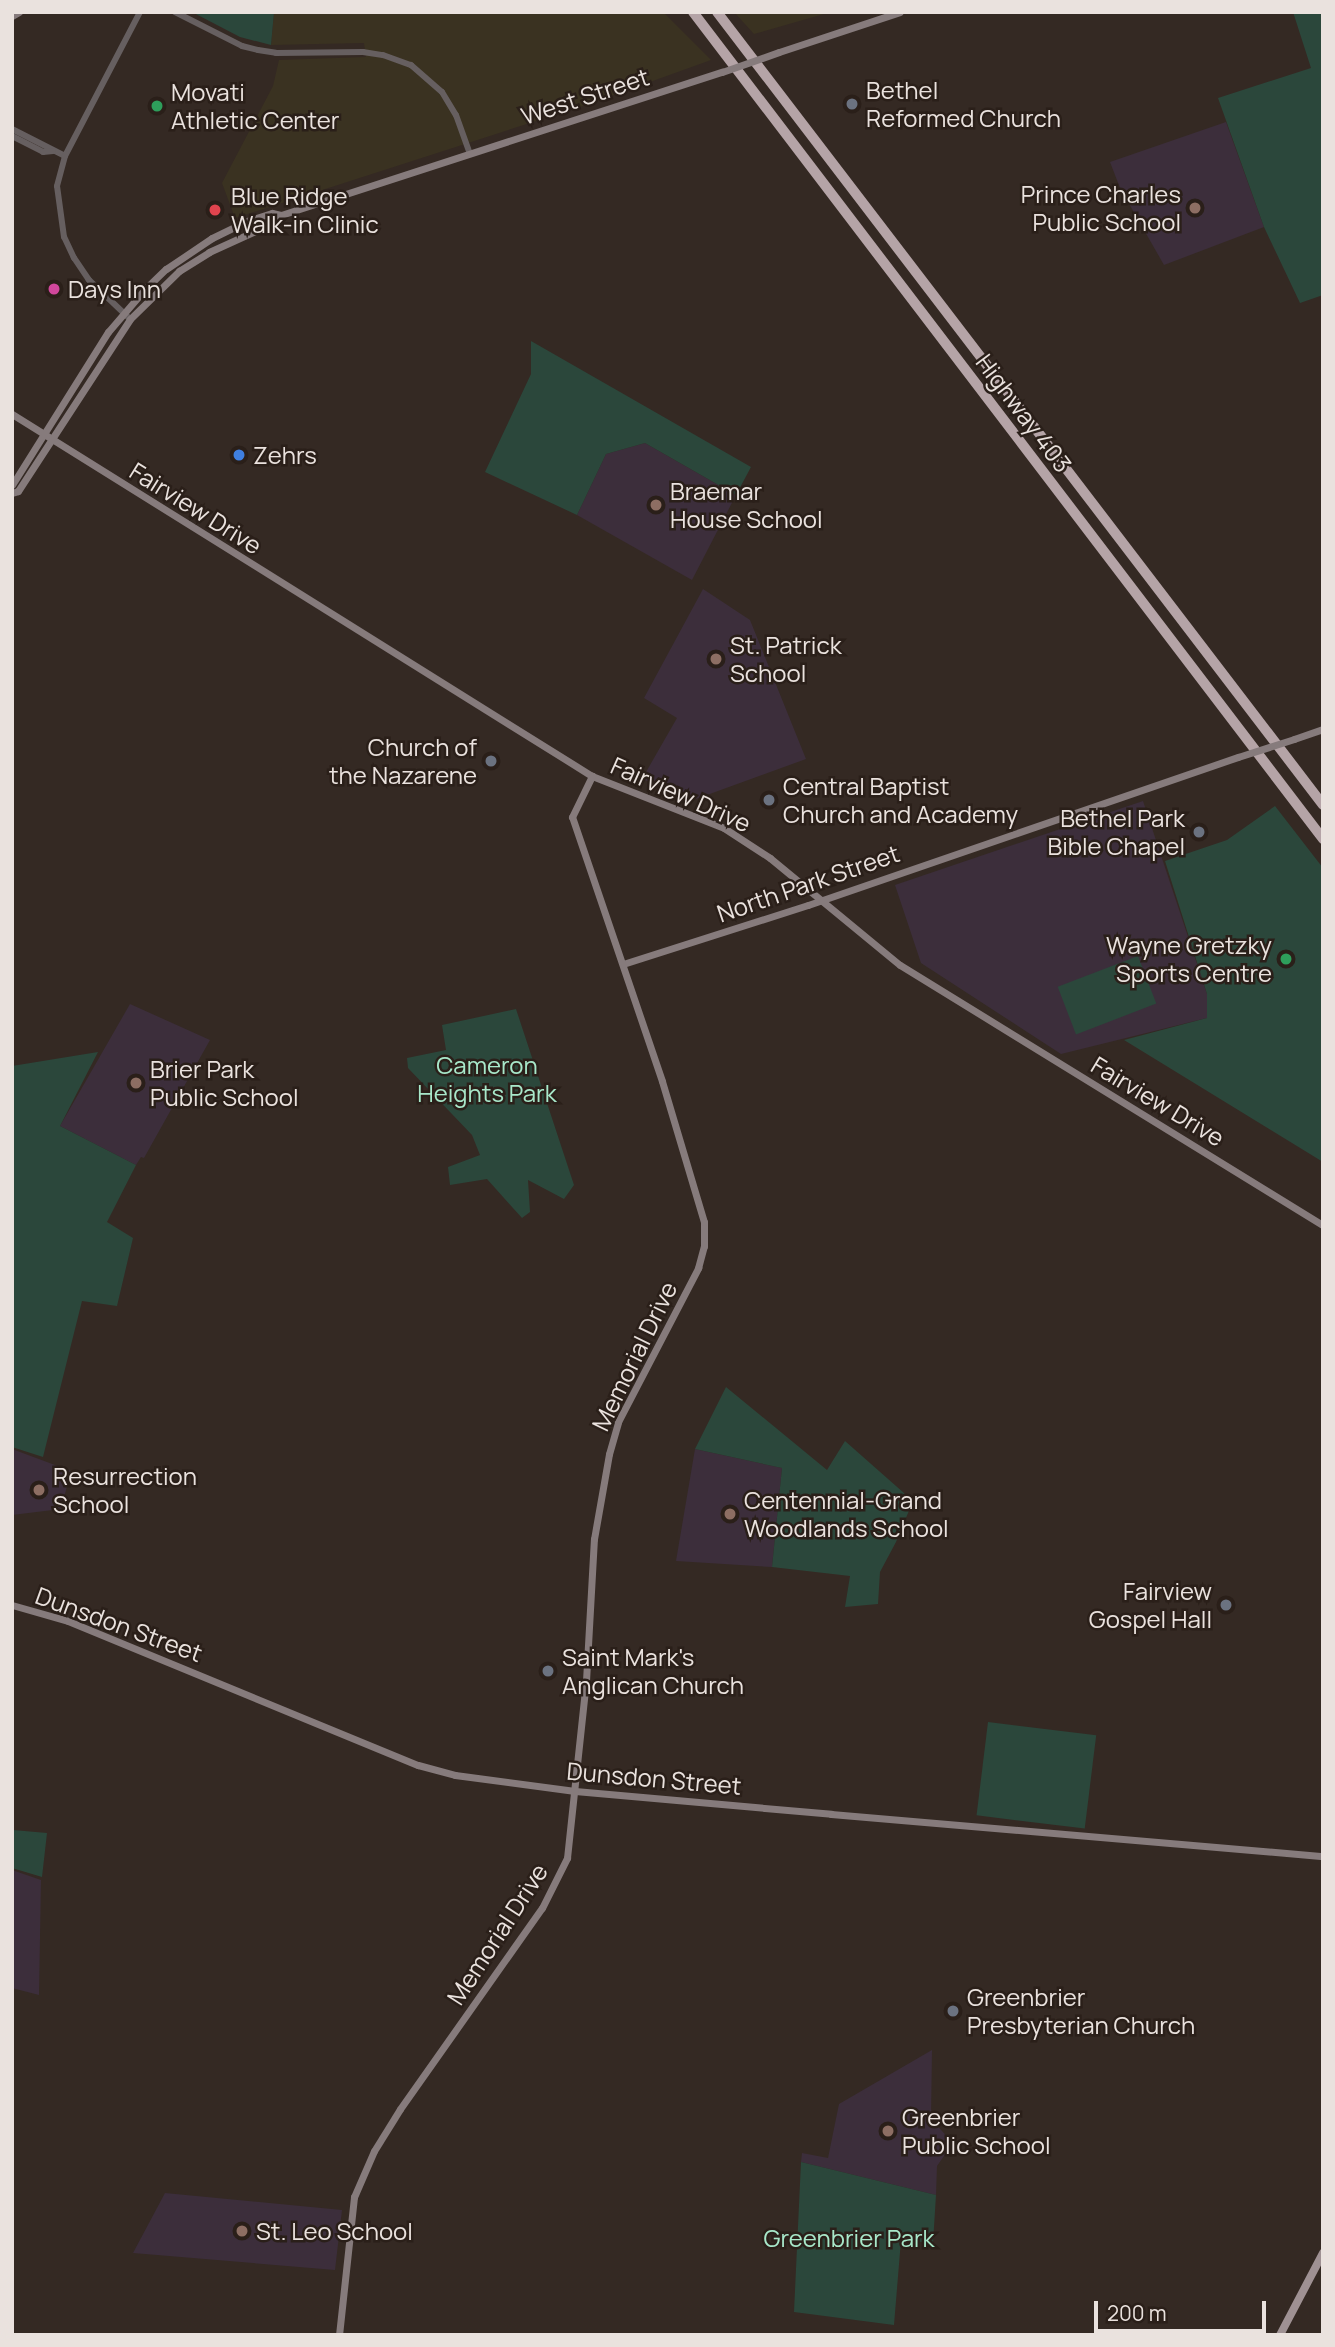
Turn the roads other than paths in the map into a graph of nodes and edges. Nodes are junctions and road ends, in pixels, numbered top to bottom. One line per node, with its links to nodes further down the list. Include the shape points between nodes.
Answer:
1 (19, 12): 7 (main road)
2 (140, 12): 12 (street)
3 (175, 12): 11 (street, via 258,50 363,52 404,62 443,92)
4 (693, 12): 26 (highway, Highway 403)
5 (717, 12): 25 (highway, Highway 403)
6 (900, 12): 11 (main road, West Street, bridge)
7 (12, 16)
8 (12, 129): 10 (street)
9 (12, 136): 10 (street, via 43,152)
10 (53, 151): 12 (street)
11 (470, 154): 13 (main road, West Street)
12 (65, 156): 14 (street, via 57,186 64,237 89,279)
13 (281, 215): 14 (main road, West Street, via 272,213 247,221 212,238 166,269); 15 (main road, West Street, via 179,271)
14 (123, 312): 15 (street); 16 (main road, West Street)
15 (130, 319): 17 (main road, West Street)
16 (90, 361): 17 (main road); 19 (main road, West Street)
17 (97, 366): 20 (main road, West Street)
18 (12, 414): 19 (main road, Fairview Drive)
19 (44, 434): 20 (main road, Fairview Drive); 21 (main road, West Street)
20 (52, 439): 22 (main road, West Street, via 18,491); 24 (main road, Fairview Drive)
21 (12, 485)
22 (12, 493)
23 (1323, 729): 27 (main road, North Park Street, bridge)
24 (592, 776): 27 (main road, Fairview Drive, via 723,828 770,858); 28 (main road, Memorial Drive, via 572,817)
25 (1323, 805)
26 (1323, 839)
27 (821, 901): 28 (main road, North Park Street); 29 (main road, Fairview Drive, via 900,965)
28 (623, 964): 31 (main road, Memorial Drive, via 704,1222 704,1246 698,1268 618,1422 609,1454 593,1539)
29 (1323, 1225)
30 (12, 1605): 31 (main road, Dunsdon Street, via 119,1641 418,1765 455,1776)
31 (575, 1791): 32 (main road, Dunsdon Street); 34 (main road, Memorial Drive, via 561,1875 400,2109 354,2197)
32 (1323, 1856)
33 (1323, 2253): 35 (main road)
34 (339, 2335)
35 (1280, 2335)

